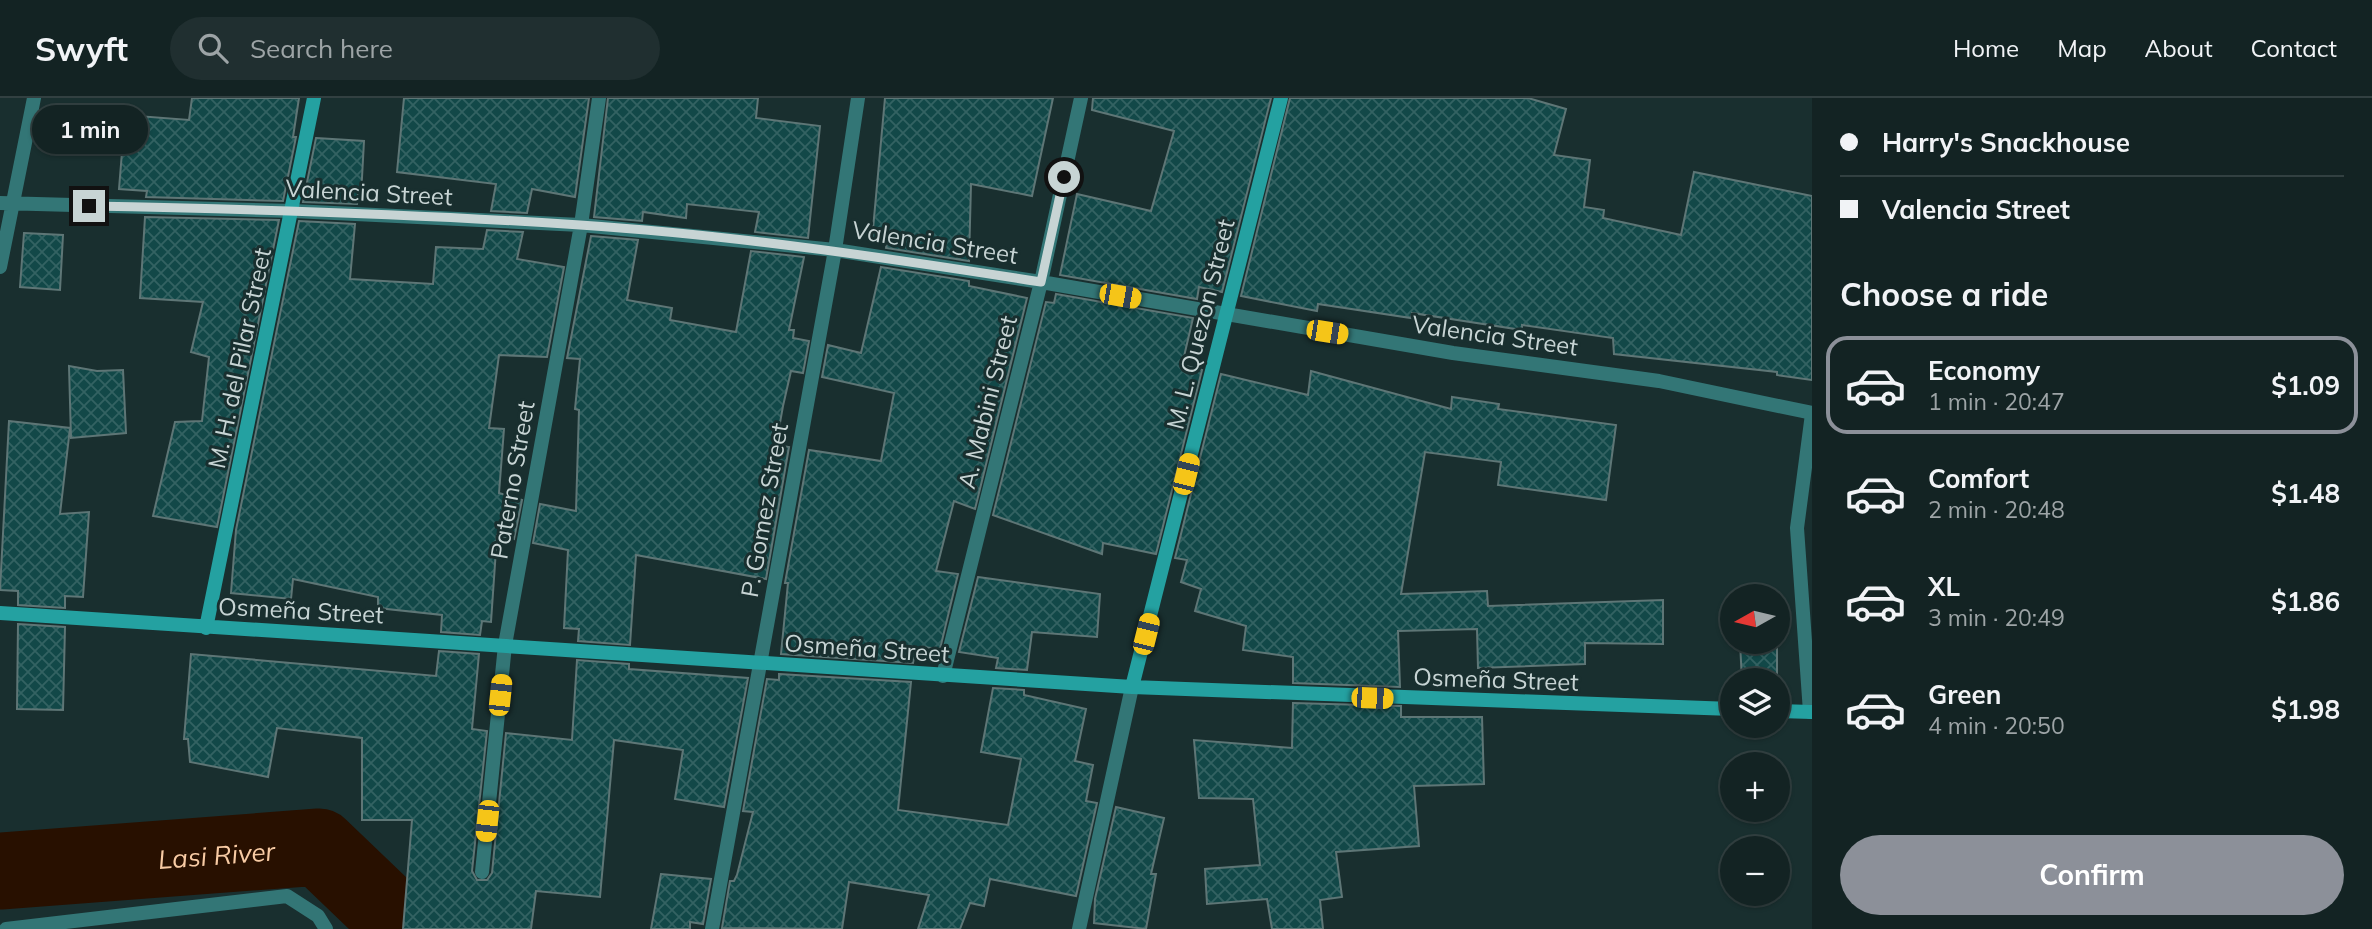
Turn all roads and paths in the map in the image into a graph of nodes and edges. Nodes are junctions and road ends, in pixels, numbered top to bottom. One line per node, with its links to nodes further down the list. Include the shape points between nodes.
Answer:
1 (34, 98): 7 (street)
2 (314, 98): 8 (street, M. H. del Pilar Street)
3 (599, 98): 9 (street, Paterno Street)
4 (858, 98): 10 (street, P. Gomez Street)
5 (1081, 98): 12 (street, A. Mabini Street)
6 (1281, 98): 13 (street, M. L. Quezon Street)
7 (6, 204): 8 (street, Valencia Street); 11 (street)
8 (293, 211): 9 (street, Valencia Street); 16 (street, M. H. del Pilar Street)
9 (581, 225): 10 (street, Valencia Street); 17 (street, Paterno Street)
10 (835, 250): 12 (street, Valencia Street); 18 (street, P. Gomez Street)
11 (0, 267)
12 (1041, 282): 13 (street, Valencia Street); 19 (street, A. Mabini Street)
13 (1226, 315): 14 (street, Valencia Street, via 1659,382); 20 (street, M. L. Quezon Street)
14 (1812, 414): 23 (street, via 1797,528)
15 (0, 613): 16 (street, Osmeña Street)
16 (206, 628): 17 (street, Osmeña Street)
17 (505, 645): 18 (street, Osmeña Street); 24 (street, Paterno Street)
18 (759, 663): 19 (street, Osmeña Street); 27 (street, P. Gomez Street)
19 (943, 676): 20 (street, Osmeña Street)
20 (1132, 687): 21 (street, Osmeña Street); 28 (street, M. L. Quezon Street)
21 (1720, 709)
22 (1790, 711): 23 (street)
23 (1811, 712)
24 (482, 872)
25 (6, 929): 26 (street, via 287,896 318,916)
26 (326, 929)
27 (712, 929)
28 (1079, 929)

